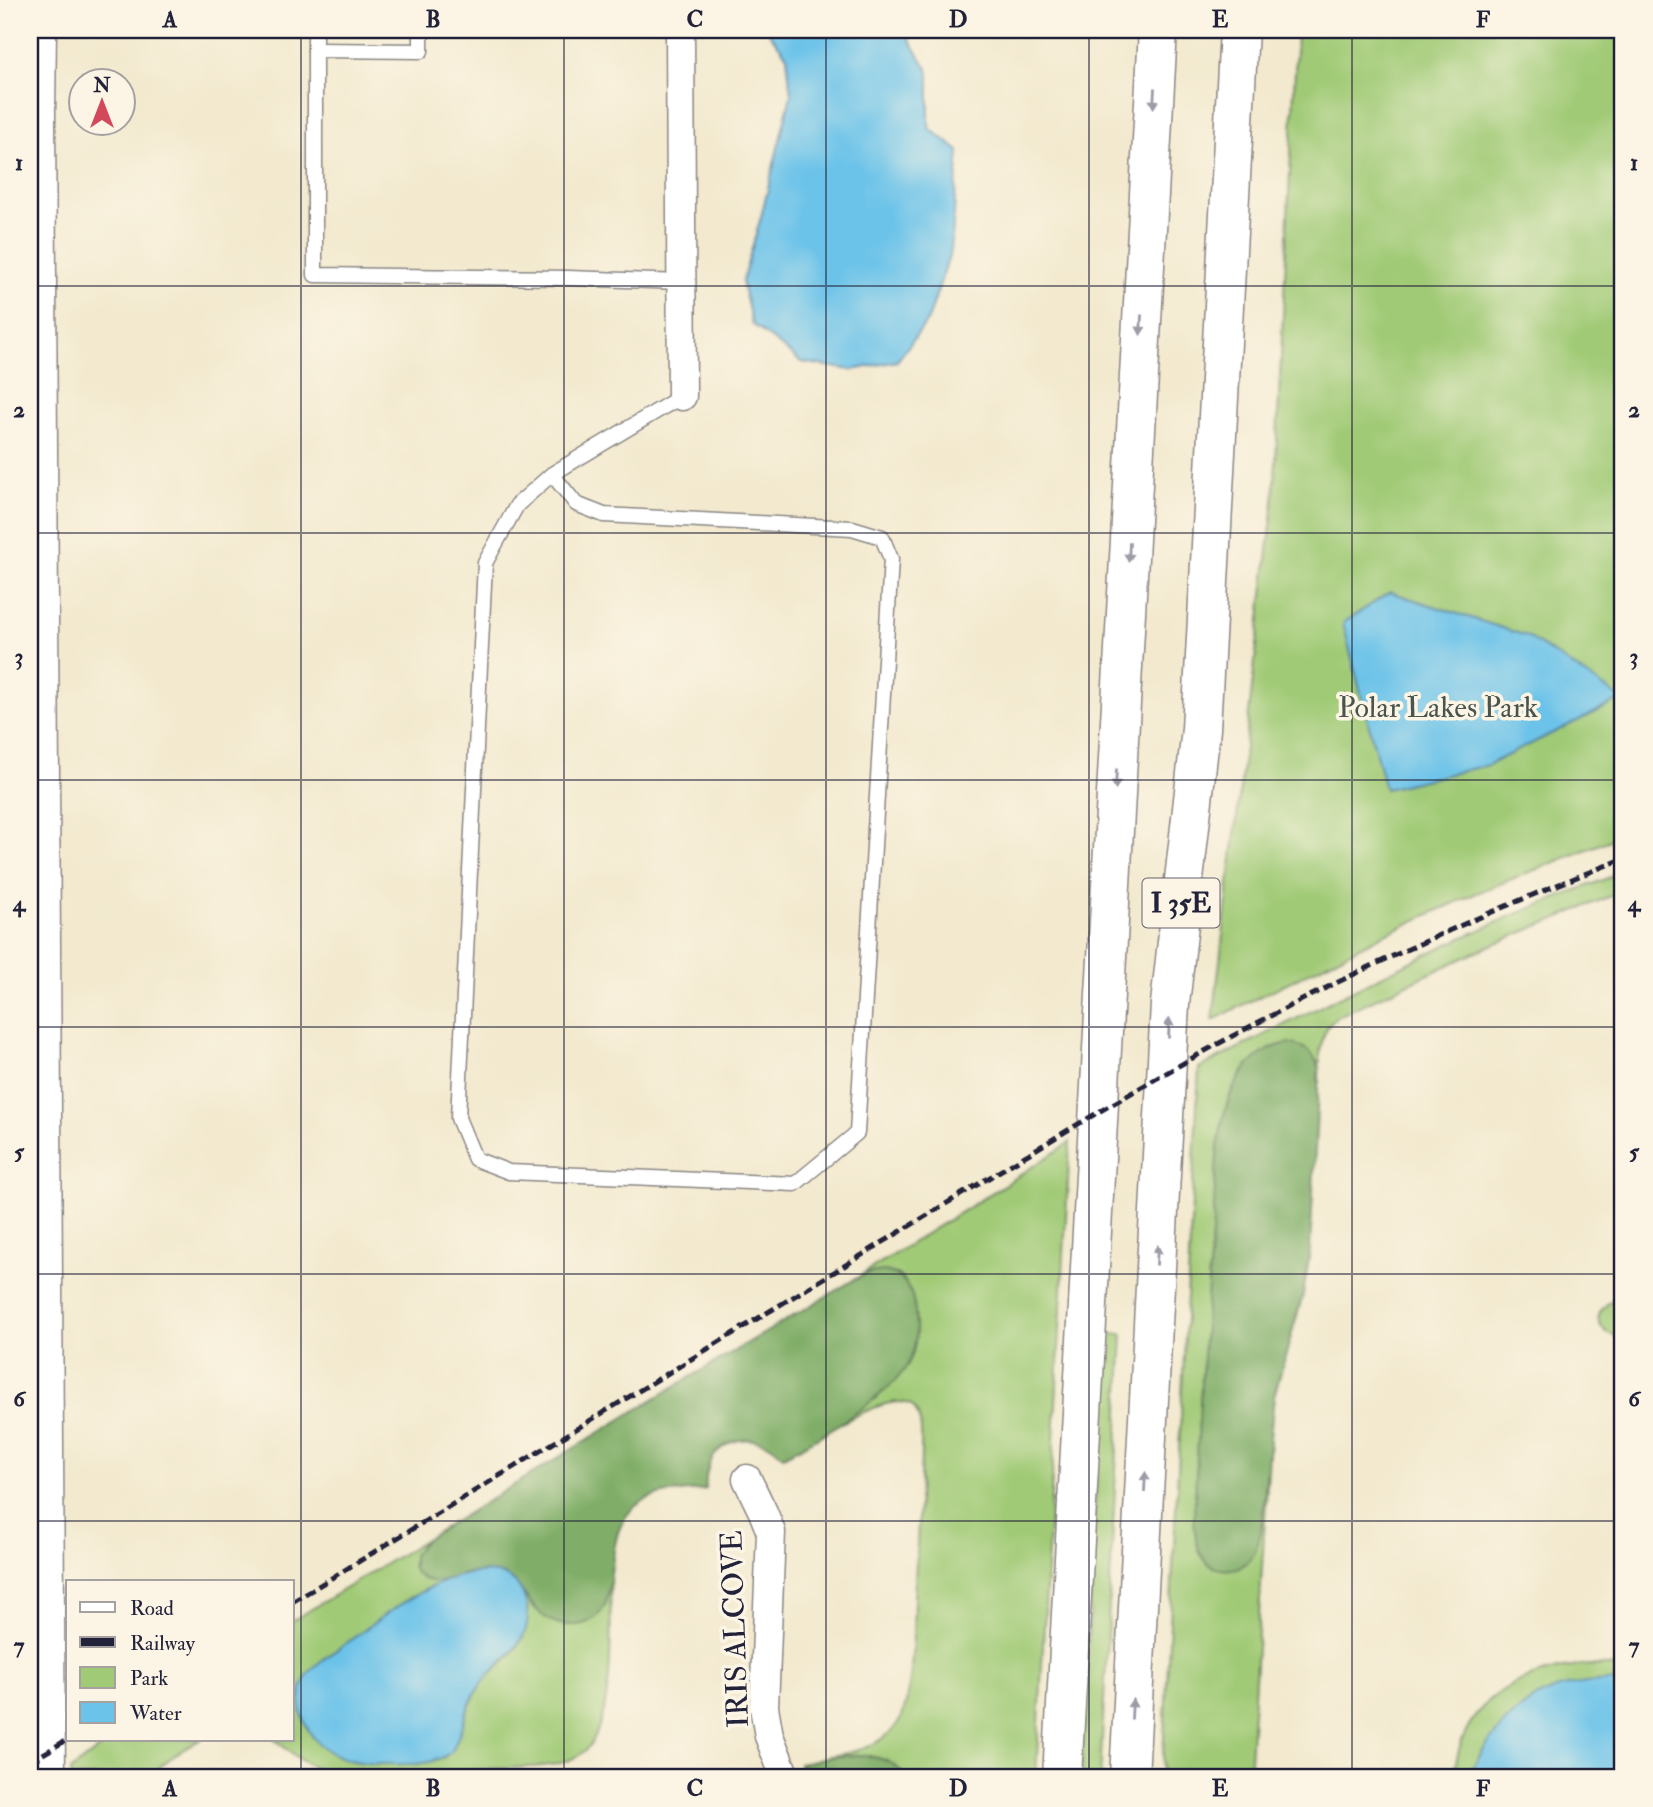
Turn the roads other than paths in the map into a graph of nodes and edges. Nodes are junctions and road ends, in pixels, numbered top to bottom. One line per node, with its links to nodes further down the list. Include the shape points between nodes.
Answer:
1 (37, 30): 12 (main road)
2 (315, 30): 7 (lane)
3 (421, 30): 7 (lane, via 421,51)
4 (680, 30): 8 (street)
5 (1158, 30): 14 (main road, I 35E, one-way to 14)
6 (1239, 30): 15 (main road, I 35E, one-way to 6, via 1170,1004 1201,729)
7 (315, 50): 8 (lane, via 315,275)
8 (682, 282): 9 (street)
9 (682, 396): 10 (lane)
10 (552, 474): 10 (lane, via 517,505 485,563 458,1118 475,1158 509,1172 795,1184 858,1133 891,559 882,537 852,528 604,515 576,504)
11 (747, 1479): 13 (street, IRIS ALCOVE, via 771,1532 764,1707 769,1736)
12 (46, 1777)
13 (785, 1777)
14 (1062, 1777)
15 (1129, 1777)

